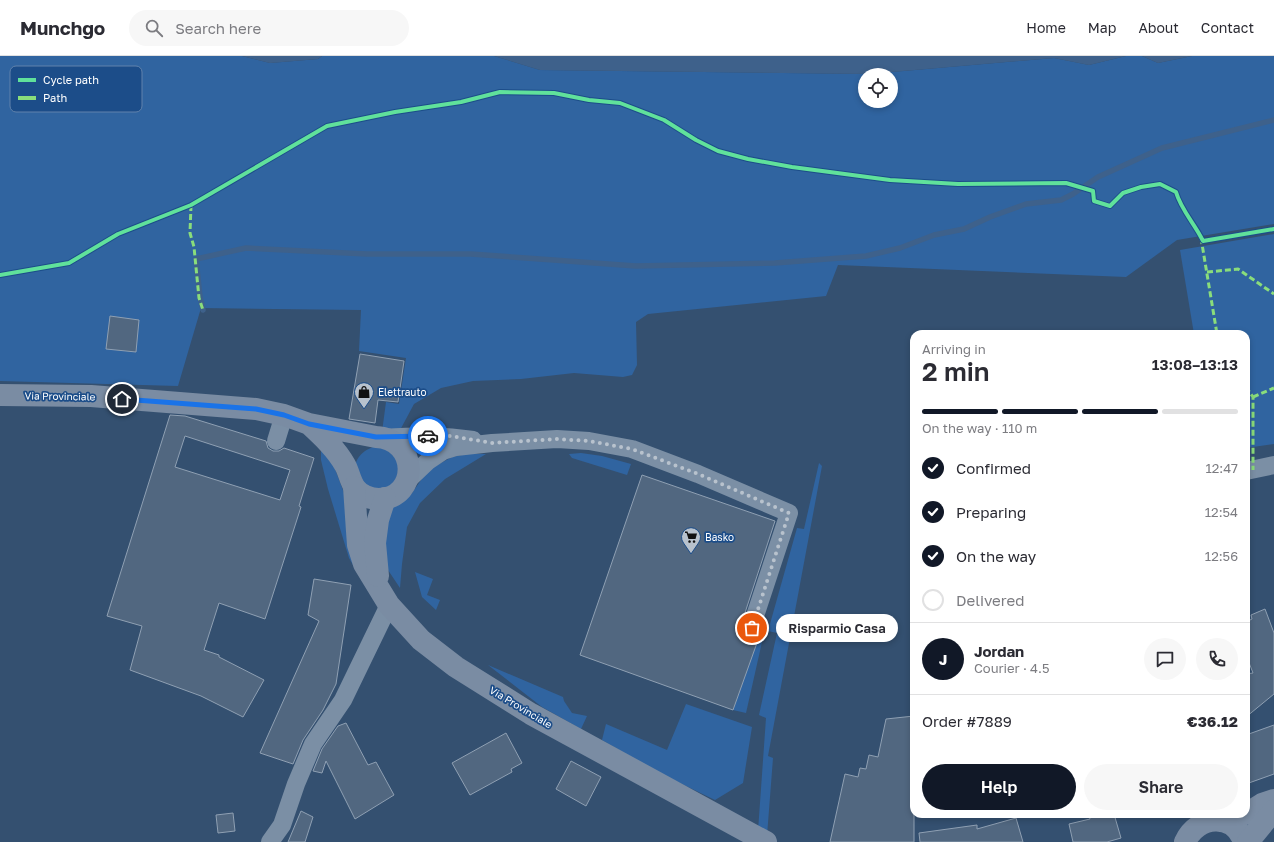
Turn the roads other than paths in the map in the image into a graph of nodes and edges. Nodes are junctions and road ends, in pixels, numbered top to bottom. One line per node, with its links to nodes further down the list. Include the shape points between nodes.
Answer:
1 (0, 395): 2 (main road, Via Provinciale, via 91,396 256,409)
2 (284, 415): 3 (main road, Via Provinciale); 5 (street)
3 (309, 424): 4 (main road, Via Provinciale); 9 (main road, Via Provinciale, via 330,445)
4 (380, 438): 6 (street, via 451,436); 9 (main road, via 367,440 355,449 349,463); 10 (main road, Via Provinciale, via 392,440 406,453 409,462)
5 (276, 440)
6 (492, 443): 10 (street, via 443,451); 13 (street, via 557,439 589,441 632,449 789,513)
7 (1274, 465): 8 (street)
8 (1250, 470)
9 (352, 480): 11 (main road, Via Provinciale, via 365,496); 12 (main road, via 358,545 364,564)
10 (407, 481): 11 (main road, via 402,489)
11 (385, 498): 12 (main road, via 378,520 375,543)
12 (384, 596): 20 (street, via 343,700 313,744 282,825); 21 (main road, Via Provinciale, via 421,640 456,666 531,714)
13 (752, 628)
14 (1274, 800): 16 (main road)
15 (1274, 810): 23 (main road)
16 (1250, 811)
17 (1235, 818): 19 (main road, via 1204,822)
18 (1240, 818): 22 (main road, via 1240,833)
19 (1186, 832)
20 (270, 842)
21 (766, 842)
22 (1244, 842)
23 (1248, 842)

